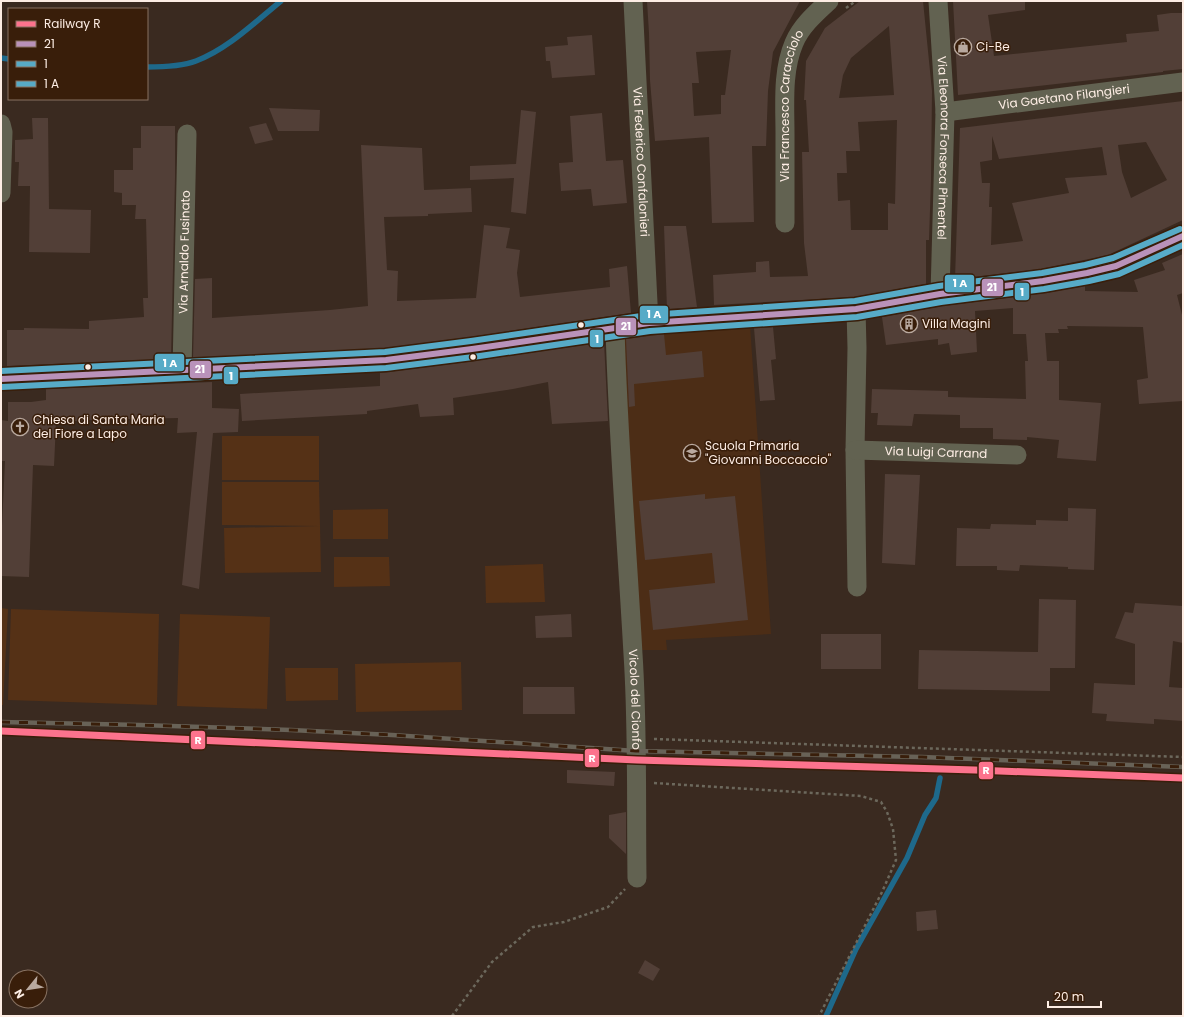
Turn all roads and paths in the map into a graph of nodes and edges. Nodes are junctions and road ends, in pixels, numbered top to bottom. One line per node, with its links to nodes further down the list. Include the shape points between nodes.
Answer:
1 (633, 1): 14 (street, Via Federico Confalonieri)
2 (856, 1): 4 (path)
3 (938, 1): 6 (street, Via Eleonora Fonseca Pimentel)
4 (837, 5): 10 (street, Via Francesco Caracciolo, via 809,20 798,34 788,62 785,106)
5 (1183, 82): 6 (street, Via Gaetano Filangieri)
6 (945, 112): 12 (street, Via Eleonora Fonseca Pimentel)
7 (1, 124): 9 (street)
8 (187, 134): 16 (street, Via Arnaldo Fusinato)
9 (1, 193)
10 (785, 223)
11 (1183, 236): 12 (street, via 1116,266 1087,273)
12 (940, 294): 13 (street)
13 (856, 309): 14 (street); 18 (street)
14 (649, 323): 15 (street)
15 (615, 328): 16 (street, via 386,360); 21 (street, Vicolo del Cionfo, via 618,430 634,655)
16 (182, 371): 17 (street)
17 (1, 380)
18 (855, 450): 19 (street, Via Luigi Carrand); 20 (street)
19 (1017, 455)
20 (858, 587)
21 (636, 739): 22 (path); 23 (street, Vicolo del Cionfo)
22 (1183, 757)
23 (636, 781): 24 (street, Vicolo del Cionfo); 26 (path, via 861,796 881,802 893,829 896,860)
24 (637, 878): 25 (path, via 608,907 564,922 533,927 492,962)
25 (452, 1016)
26 (819, 1016)

